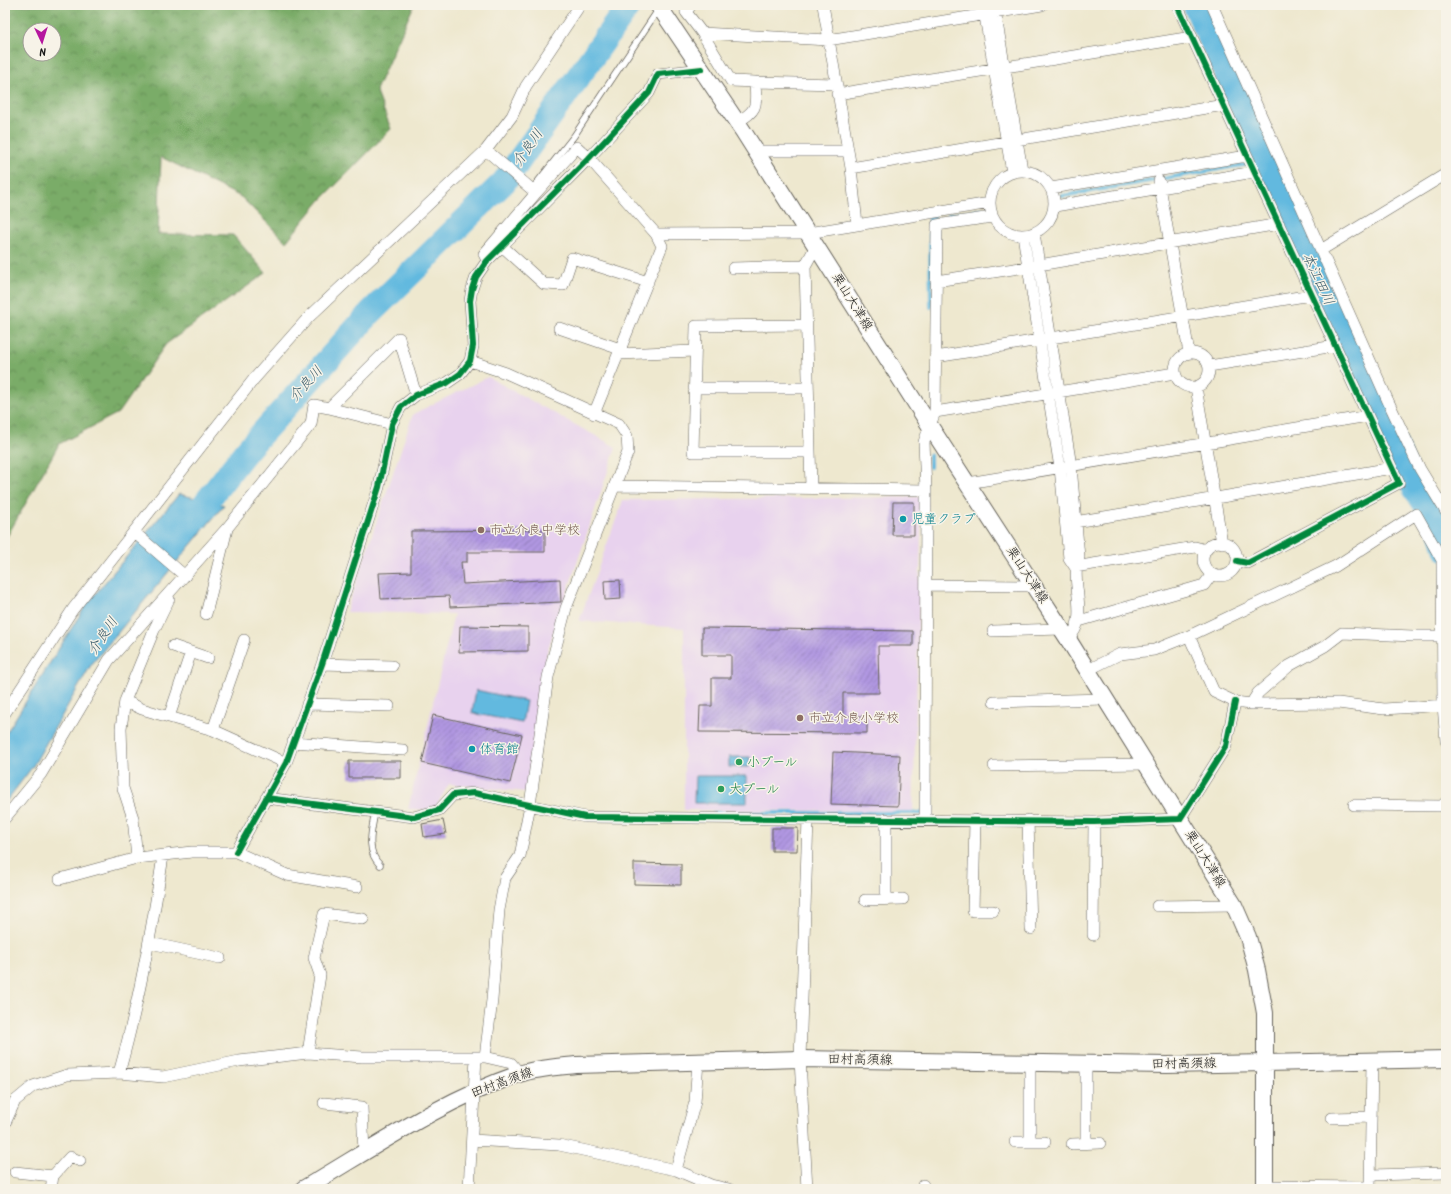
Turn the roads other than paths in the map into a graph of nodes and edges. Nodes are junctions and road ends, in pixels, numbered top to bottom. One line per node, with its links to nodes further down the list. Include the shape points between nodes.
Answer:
1 (580, 5): 19 (street, via 526,86 512,116)
2 (691, 5): 9 (street, via 686,12)
3 (823, 5): 11 (street)
4 (1042, 5): 8 (street)
5 (1177, 5): 10 (street)
6 (1212, 5): 42 (street)
7 (660, 6): 13 (main road, 栗山大津線); 30 (lane, via 574,136)
8 (989, 9): 11 (street); 12 (street)
9 (702, 33): 11 (street); 14 (street, via 731,81)
10 (1192, 37): 12 (street); 16 (street)
11 (828, 40): 15 (street)
12 (1000, 68): 15 (street); 18 (street)
13 (702, 69): 17 (main road, 栗山大津線); 23 (street, via 658,74 649,93)
14 (755, 82): 15 (street); 17 (street, via 754,110)
15 (836, 89): 21 (street)
16 (1224, 105): 18 (street); 22 (street)
17 (737, 122): 20 (main road, 栗山大津線)
18 (1012, 141): 24 (street); 25 (street)
19 (486, 150): 30 (street); 84 (street, via 308,318 254,379)
20 (756, 151): 21 (street); 39 (main road, 栗山大津線)
21 (848, 151): 24 (street)
22 (1247, 156): 26 (street); 28 (street)
23 (589, 158): 30 (street, via 577,147); 37 (street); 41 (street)
24 (851, 168): 34 (street)
25 (1017, 171): 29 (street, via 1039,175); 31 (street, via 1003,176 996,184 991,193)
26 (1254, 172): 28 (street); 35 (street)
27 (1446, 174): 42 (street)
28 (1159, 180): 29 (street); 32 (street); 40 (street)
29 (1051, 188): 32 (street)
30 (532, 189): 43 (street, via 484,254)
31 (990, 203): 33 (street); 34 (street)
32 (1055, 206): 36 (street, via 1048,222)
33 (992, 216): 38 (street, via 1005,230); 47 (street, via 937,225)
34 (857, 224): 39 (street)
35 (1279, 224): 40 (street); 49 (street)
36 (1034, 233): 38 (street); 45 (street)
37 (656, 234): 39 (street); 48 (street, via 662,246)
38 (1023, 235): 45 (street)
39 (812, 240): 44 (street); 70 (main road, 栗山大津線)
40 (1170, 243): 45 (street); 50 (street)
41 (502, 246): 43 (street); 48 (street, via 544,284 563,285 572,258)
42 (1321, 250): 81 (street, via 1416,462)
43 (487, 261): 59 (street, via 476,277 472,289 470,301 473,346)
44 (805, 266): 46 (street); 51 (street)
45 (1033, 266): 47 (street); 53 (street)
46 (733, 268)
47 (936, 281): 58 (street)
48 (648, 282): 55 (street)
49 (1312, 295): 50 (street); 54 (street)
50 (1182, 316): 53 (street); 57 (street)
51 (806, 325): 56 (street, via 696,326); 64 (street)
52 (559, 328): 55 (street)
53 (1044, 339): 58 (street); 65 (street)
54 (1335, 346): 60 (street); 69 (street)
55 (620, 351): 56 (street); 68 (street)
56 (695, 351): 63 (street)
57 (1189, 354): 60 (street, via 1194,353 1204,358); 61 (street, via 1180,358)
58 (936, 357): 70 (street)
59 (470, 361): 66 (street, via 460,374 447,383); 68 (street, via 506,373)
60 (1209, 366): 62 (street, via 1205,382)
61 (1175, 373): 62 (street, via 1182,385); 65 (street)
62 (1196, 387): 72 (street)
63 (694, 388): 64 (street); 73 (street, via 693,452)
64 (808, 388): 73 (street)
65 (1053, 393): 70 (street); 74 (street)
66 (416, 395): 67 (street, via 399,338); 71 (street, via 401,407)
67 (329, 408): 71 (street); 83 (street, via 314,406 311,424)
68 (594, 414): 77 (street, via 619,424 627,436 628,452)
69 (1368, 416): 72 (street); 75 (street)
70 (933, 419): 76 (main road, 栗山大津線); 79 (street, via 924,442)
71 (392, 424): 104 (street, via 379,487)
72 (1205, 443): 74 (street); 80 (street)
73 (810, 452): 78 (street)
74 (1065, 467): 76 (street); 82 (street)
75 (1392, 468): 80 (street); 87 (street, via 1399,483 1248,563)
76 (968, 484): 93 (main road, 栗山大津線)
77 (616, 486): 78 (street); 126 (street, via 566,608 548,677)
78 (811, 488): 79 (street)
79 (926, 490): 91 (street)
80 (1214, 498): 82 (street); 85 (street)
81 (1446, 512)
82 (1071, 522): 88 (street, via 1079,557)
83 (228, 526): 90 (street); 94 (street)
84 (139, 536): 90 (street); 115 (street, via 73,609)
85 (1222, 543): 86 (street, via 1211,545); 87 (street, via 1235,551)
86 (1206, 550): 88 (street, via 1196,547); 89 (street, via 1204,565)
87 (1237, 561): 89 (street, via 1228,574)
88 (1075, 567): 95 (street)
89 (1212, 574): 95 (street, via 1204,585)
90 (185, 576): 92 (street)
91 (926, 585): 93 (street); 133 (street)
92 (176, 586): 108 (street, via 154,630); 129 (street, via 109,660 41,774)
93 (1034, 586): 97 (main road, 栗山大津線)
94 (206, 614)
95 (1079, 621): 97 (street, via 1076,631)
96 (993, 631): 97 (street)
97 (1064, 634): 106 (main road, 栗山大津線)
98 (1189, 636): 99 (street, via 1336,566 1416,514 1442,560); 106 (street, via 1154,650 1120,654); 110 (street, via 1214,692)
99 (1443, 636): 112 (street, via 1342,633 1325,646 1289,666 1258,693); 113 (street)
100 (244, 640): 117 (street)
101 (173, 646): 102 (street)
102 (191, 652): 103 (street); 116 (street)
103 (208, 658)
104 (322, 664): 105 (street); 111 (street)
105 (392, 666)
106 (1086, 671): 107 (main road, 栗山大津線)
107 (1105, 699): 109 (street); 122 (main road, 栗山大津線)
108 (125, 701): 116 (street); 139 (street, via 121,728 123,788 133,818)
109 (994, 702)
110 (1235, 702): 112 (street); 132 (street, via 1226,746)
111 (308, 704): 114 (street); 119 (street)
112 (1251, 704): 113 (street, via 1338,703 1384,709)
113 (1445, 705): 118 (street)
114 (389, 706)
115 (5, 713)
116 (169, 717): 117 (street)
117 (213, 730): 121 (street)
118 (1446, 741)
119 (293, 742): 120 (street); 121 (street)
120 (403, 750)
121 (286, 763): 124 (street)
122 (1146, 764): 123 (street); 132 (main road, 栗山大津線)
123 (994, 766)
124 (266, 798): 128 (street); 137 (street)
125 (1446, 802): 127 (street, via 1442,806)
126 (530, 805): 128 (street, via 474,793 453,795 439,810 414,817); 130 (street, via 585,817); 155 (street, via 520,856 505,878 499,910 492,1000)
127 (1354, 805)
128 (375, 812): 140 (lane, via 370,848)
129 (5, 818)
130 (808, 819): 131 (street); 156 (street)
131 (886, 819): 133 (street); 143 (street)
132 (1180, 819): 136 (street); 147 (main road, 栗山大津線)
133 (925, 820): 134 (street)
134 (975, 820): 135 (street); 148 (street, via 973,911)
135 (1028, 820): 136 (street); 150 (street)
136 (1094, 822): 151 (street)
137 (236, 852): 138 (street, via 192,852); 142 (street, via 287,875)
138 (163, 856): 139 (street); 152 (street)
139 (136, 858): 141 (street)
140 (380, 865)
141 (60, 880)
142 (357, 887)
143 (886, 899): 144 (street); 145 (street)
144 (903, 899)
145 (865, 900)
146 (1157, 906): 147 (street)
147 (1234, 906): 161 (main road, 栗山大津線, via 1248,938 1257,970 1265,1013)
148 (993, 911)
149 (363, 919): 154 (street, via 324,914 314,958 320,975)
150 (1031, 929)
151 (1093, 936)
152 (150, 943): 153 (street); 163 (street)
153 (220, 958)
154 (308, 1053): 155 (street, via 362,1057); 163 (street, via 239,1061 163,1077)
155 (480, 1057): 164 (street, via 511,1063); 165 (street)
156 (800, 1059): 159 (main road, 田村高須線); 160 (main road, 田村高須線); 191 (street)
157 (1446, 1059): 158 (main road, 田村高須線)
158 (1372, 1060): 161 (main road, 田村高須線); 167 (street)
159 (698, 1062): 164 (main road, 田村高須線, via 576,1065); 179 (street, via 695,1102)
160 (1030, 1063): 162 (main road, 田村高須線); 172 (street)
161 (1264, 1064): 162 (main road, 田村高須線); 185 (main road, 栗山大津線)
162 (1086, 1065): 174 (street)
163 (119, 1073): 169 (street, via 67,1075 33,1086 15,1101)
164 (520, 1074): 165 (main road, 田村高須線)
165 (474, 1092): 170 (street); 177 (main road, 田村高須線)
166 (324, 1103): 177 (street, via 362,1107)
167 (1370, 1117): 168 (street); 182 (street)
168 (1332, 1118)
169 (5, 1123)
170 (472, 1140): 179 (street, via 559,1145); 189 (street)
171 (1015, 1142): 172 (street)
172 (1030, 1142): 173 (street)
173 (1045, 1142)
174 (1086, 1143): 175 (street); 176 (street)
175 (1100, 1143)
176 (1072, 1144)
177 (364, 1153): 188 (main road, 田村高須線)
178 (80, 1161): 183 (street, via 70,1157)
179 (676, 1170): 184 (street)
180 (16, 1172): 183 (street)
181 (1446, 1173): 182 (street)
182 (1371, 1175): 186 (street)
183 (53, 1176): 187 (street)
184 (711, 1187): 190 (street)
185 (1264, 1188): 186 (street)
186 (1370, 1188)
187 (51, 1189)
188 (303, 1189)
189 (469, 1189)
190 (729, 1189)
191 (807, 1189)

